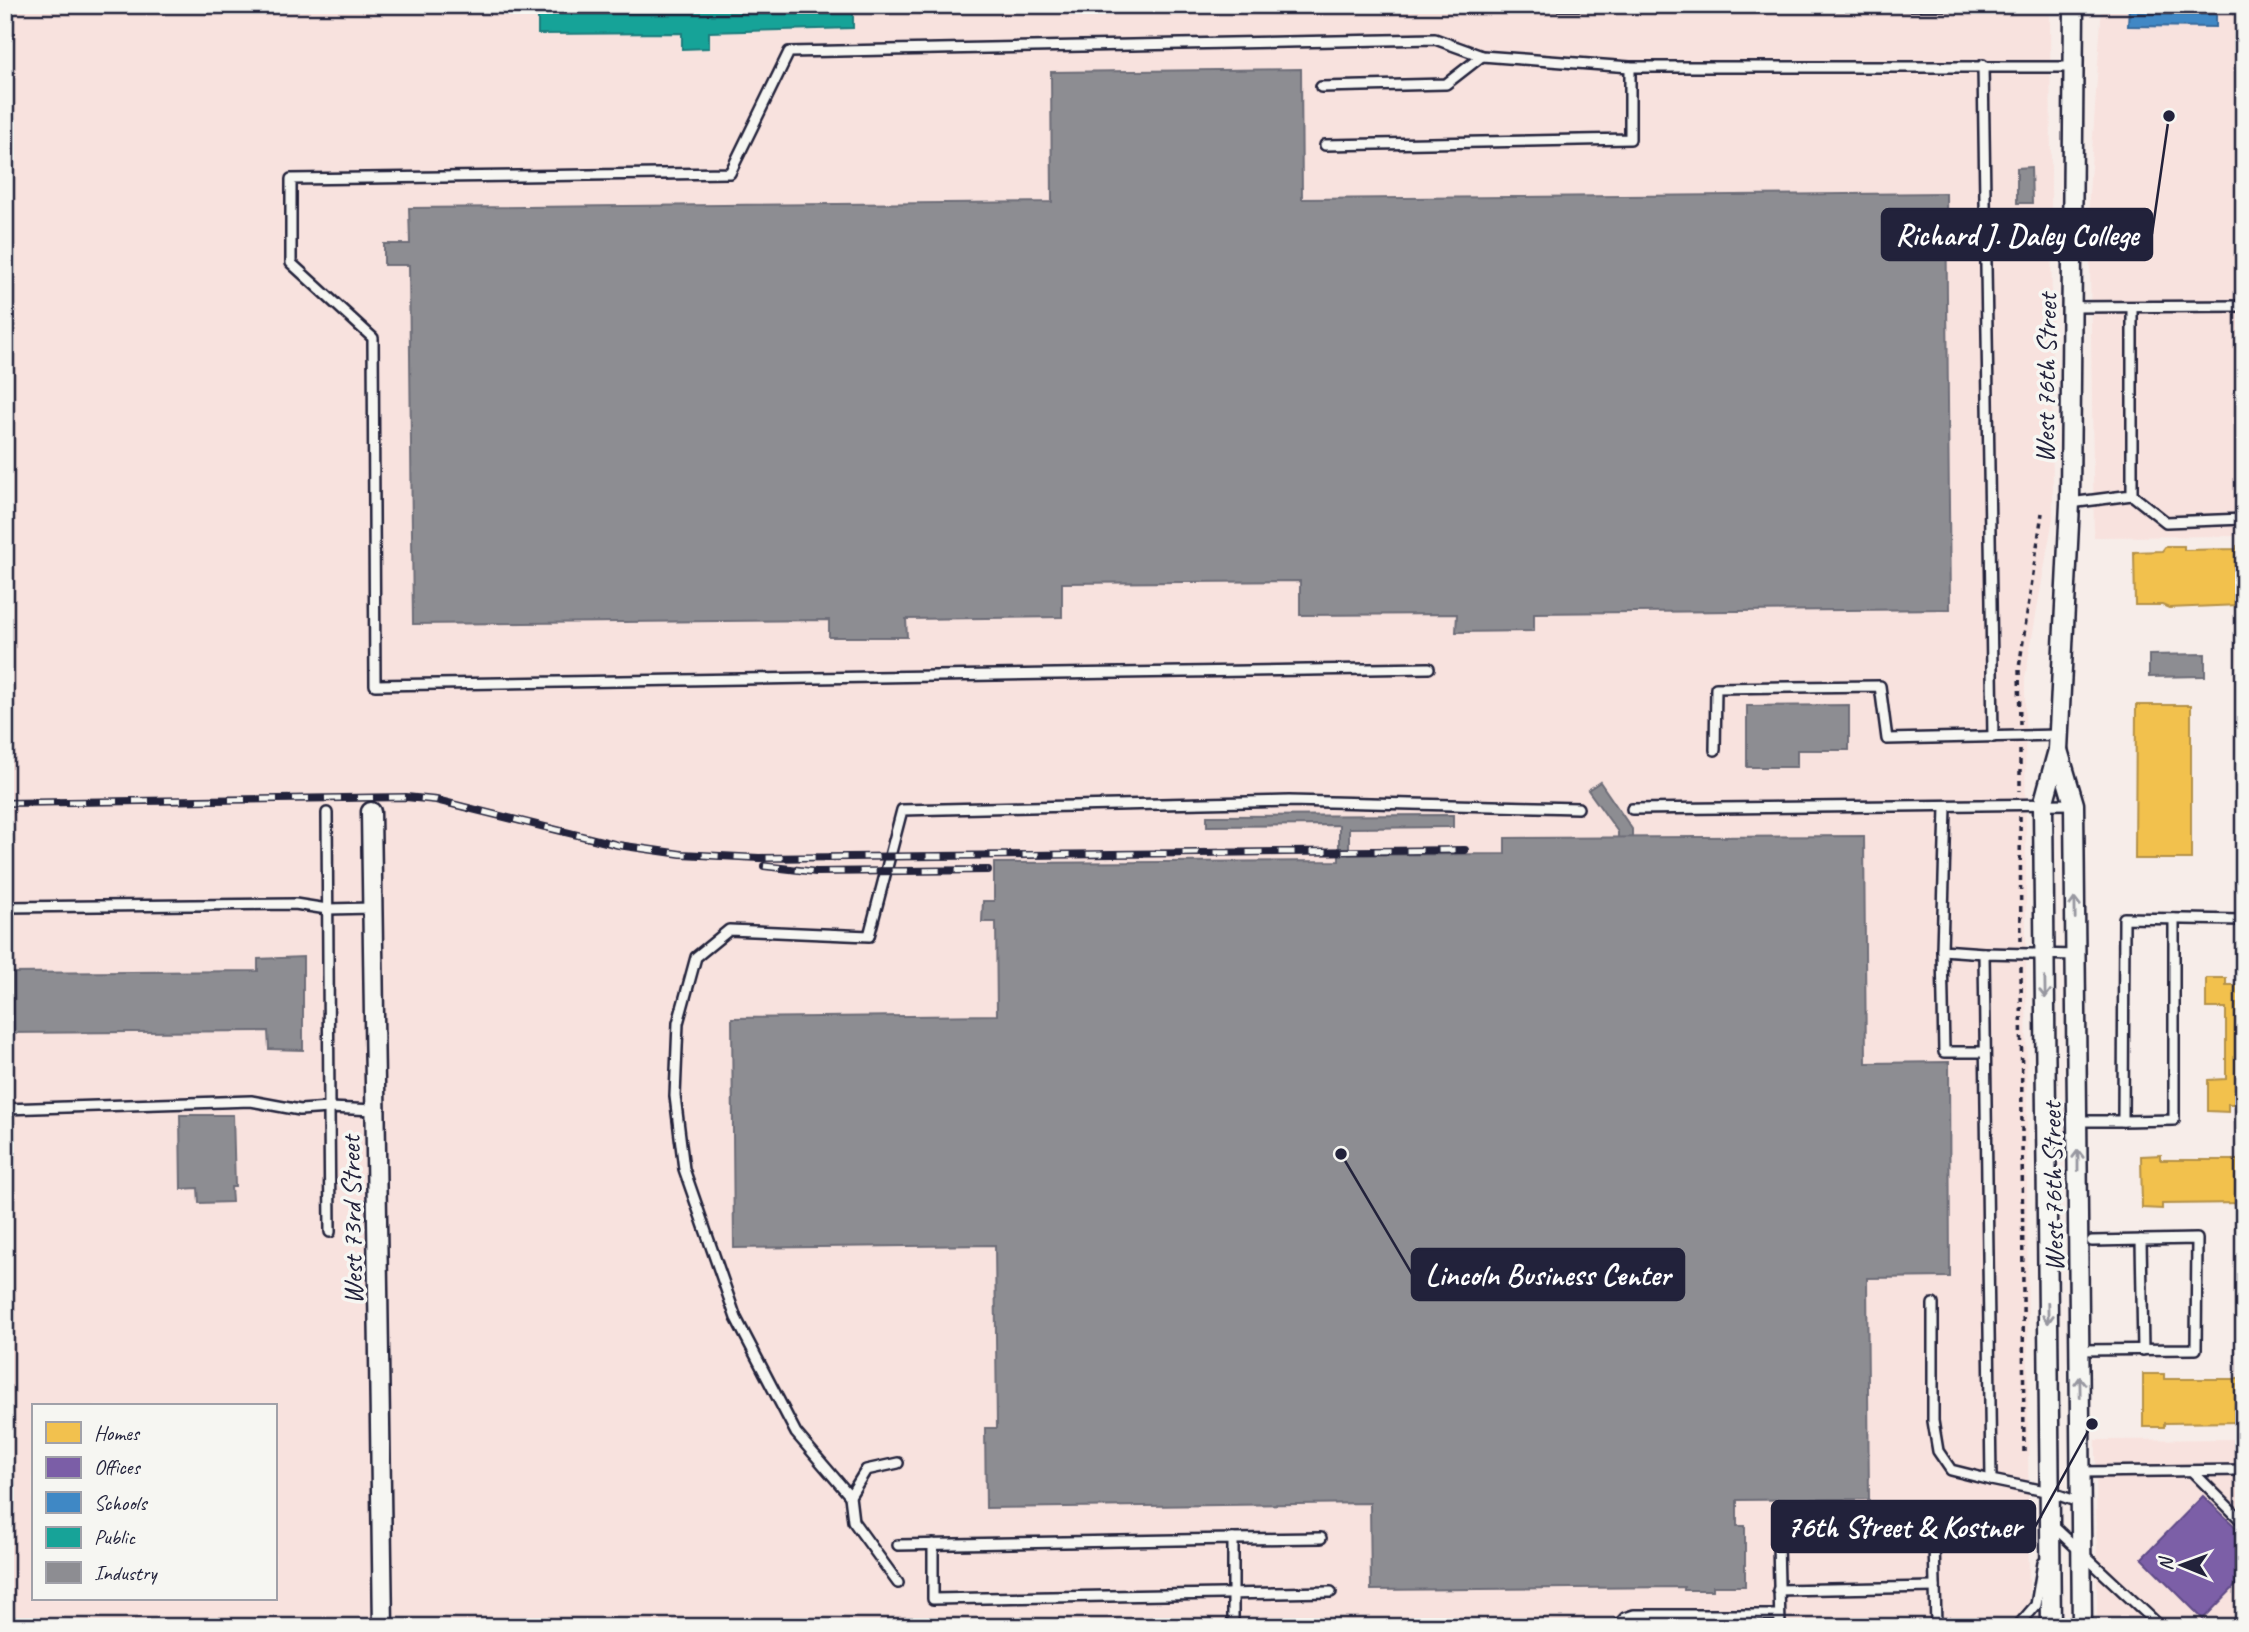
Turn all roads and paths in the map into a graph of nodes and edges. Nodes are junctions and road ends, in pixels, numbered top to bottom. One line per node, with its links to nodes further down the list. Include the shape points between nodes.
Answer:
1 (1543, 5): 4 (lane)
2 (2036, 5): 4 (lane)
3 (2048, 5): 5 (lane)
4 (1618, 6)
5 (2076, 6): 9 (street, West 76th Street)
6 (1482, 56): 8 (lane); 10 (lane, via 1446,84); 19 (lane, via 1435,39 789,52 730,173 292,179 291,263 373,338 375,685)
7 (1983, 65): 8 (lane); 9 (lane); 21 (lane)
8 (1630, 67): 11 (lane, via 1630,139)
9 (2075, 67): 13 (street, West 76th Street)
10 (1321, 87)
11 (1325, 145)
12 (2244, 306): 14 (lane)
13 (2072, 307): 14 (lane); 16 (street, West 76th Street)
14 (2132, 307): 15 (lane)
15 (2132, 495): 16 (lane); 18 (lane, via 2166,522)
16 (2070, 503): 22 (street, West 76th Street)
17 (2042, 513): 20 (path, via 2019,668)
18 (2244, 519)
19 (1429, 668)
20 (2020, 736): 21 (lane); 22 (lane); 25 (path)
21 (1993, 737): 23 (lane, via 1887,739 1881,686 1716,688)
22 (2058, 743): 24 (street, West 76th Street); 26 (street, West 76th Street)
23 (1715, 750)
24 (2074, 804): 26 (lane); 41 (street, West 76th Street, one-way to 24)
25 (2020, 805): 26 (lane); 27 (lane); 39 (path)
26 (2043, 805): 40 (street, West 76th Street)
27 (1946, 807): 29 (lane); 37 (lane)
28 (1578, 808): 61 (lane, via 1289,801 902,810 869,936 729,930 696,957 678,1023 675,1096 684,1169 736,1318 796,1433)
29 (1632, 808)
30 (327, 813): 34 (lane)
31 (372, 813): 33 (street, West 73rd Street)
32 (5, 907): 34 (lane, via 295,904)
33 (373, 908): 34 (lane); 45 (street, West 73rd Street)
34 (327, 909): 43 (lane)
35 (2174, 919): 36 (lane); 47 (lane, via 2174,1120); 47 (lane, via 2124,918)
36 (2244, 920)
37 (1942, 950): 38 (lane); 42 (lane, via 1944,1052)
38 (1984, 953): 39 (lane); 42 (lane)
39 (2021, 953): 40 (lane); 54 (path)
40 (2045, 954): 41 (lane); 60 (street, West 76th Street, one-way to 60)
41 (2076, 955): 46 (street, West 76th Street)
42 (1985, 1052): 59 (lane)
43 (329, 1108): 44 (lane, via 300,1110 251,1101); 45 (lane); 48 (lane)
44 (5, 1109)
45 (376, 1110): 76 (street, West 73rd Street)
46 (2077, 1121): 47 (lane); 52 (street, West 76th Street, one-way to 46)
47 (2123, 1121)
48 (330, 1232)
49 (2141, 1240): 50 (lane); 53 (lane); 53 (lane, via 2197,1239 2196,1349)
50 (2092, 1241)
51 (1933, 1304): 59 (lane, via 1933,1421 1938,1451 1951,1470)
52 (2079, 1350): 53 (lane); 58 (street, West 76th Street, one-way to 52)
53 (2143, 1350)
54 (2024, 1455)
55 (898, 1463): 61 (lane, via 866,1470)
56 (2244, 1470): 57 (lane)
57 (2192, 1471): 58 (lane); 63 (lane)
58 (2081, 1472): 62 (street, West 76th Street)
59 (1991, 1480): 60 (lane)
60 (2050, 1492): 62 (lane); 64 (street, West 76th Street)
61 (850, 1496): 70 (lane, via 853,1521)
62 (2081, 1503): 69 (street, West 76th Street)
63 (2244, 1523)
64 (2050, 1524): 69 (lane); 81 (lane, via 2036,1605); 82 (street, West 76th Street)
65 (1321, 1538): 66 (lane)
66 (1233, 1539): 67 (lane); 74 (lane)
67 (933, 1544): 68 (lane); 74 (lane, via 933,1599)
68 (898, 1545)
69 (2081, 1553): 83 (street, West 76th Street); 84 (lane)
70 (898, 1583)
71 (1935, 1587): 72 (lane); 72 (lane, via 1934,1541 1929,1533 1786,1536 1778,1542); 80 (lane)
72 (1778, 1590): 75 (lane)
73 (1331, 1592): 74 (lane)
74 (1233, 1594): 77 (lane)
75 (1779, 1615): 78 (lane, via 1634,1615); 79 (lane)
76 (383, 1627)
77 (1233, 1627)
78 (1616, 1627)
79 (1780, 1627)
80 (1936, 1627)
81 (2017, 1627)
82 (2051, 1627)
83 (2082, 1627)
84 (2161, 1627)

